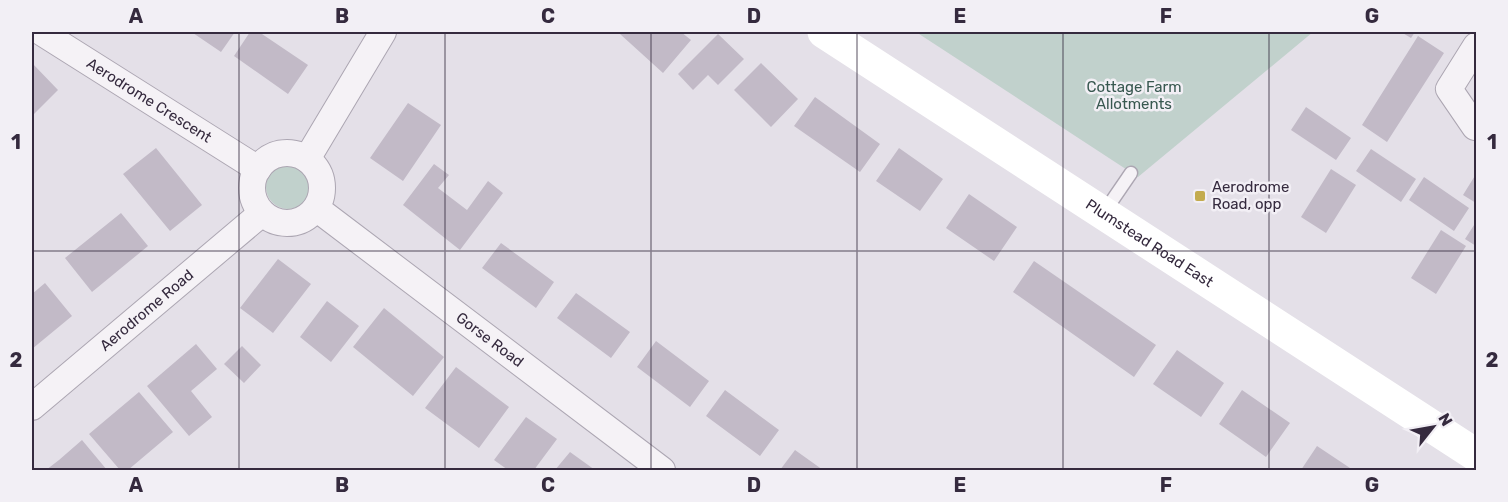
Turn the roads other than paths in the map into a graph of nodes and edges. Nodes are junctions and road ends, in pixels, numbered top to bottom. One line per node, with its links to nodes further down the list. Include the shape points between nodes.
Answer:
1 (40, 32): 7 (street, Aerodrome Crescent)
2 (383, 32): 6 (street)
3 (824, 32): 11 (street, Plumstead Road East)
4 (1476, 46): 5 (street, via 1449,89)
5 (1476, 128)
6 (307, 159): 7 (street, via 298,154 276,155); 9 (street, via 320,177 321,199)
7 (258, 169): 10 (street, via 252,191)
8 (1131, 173): 11 (lane)
9 (316, 208): 10 (street, via 296,222 272,220); 14 (street, Gorse Road)
10 (262, 213): 12 (street, Aerodrome Road)
11 (1103, 214): 13 (street, Plumstead Road East)
12 (32, 407)
13 (1476, 455)
14 (663, 471)

